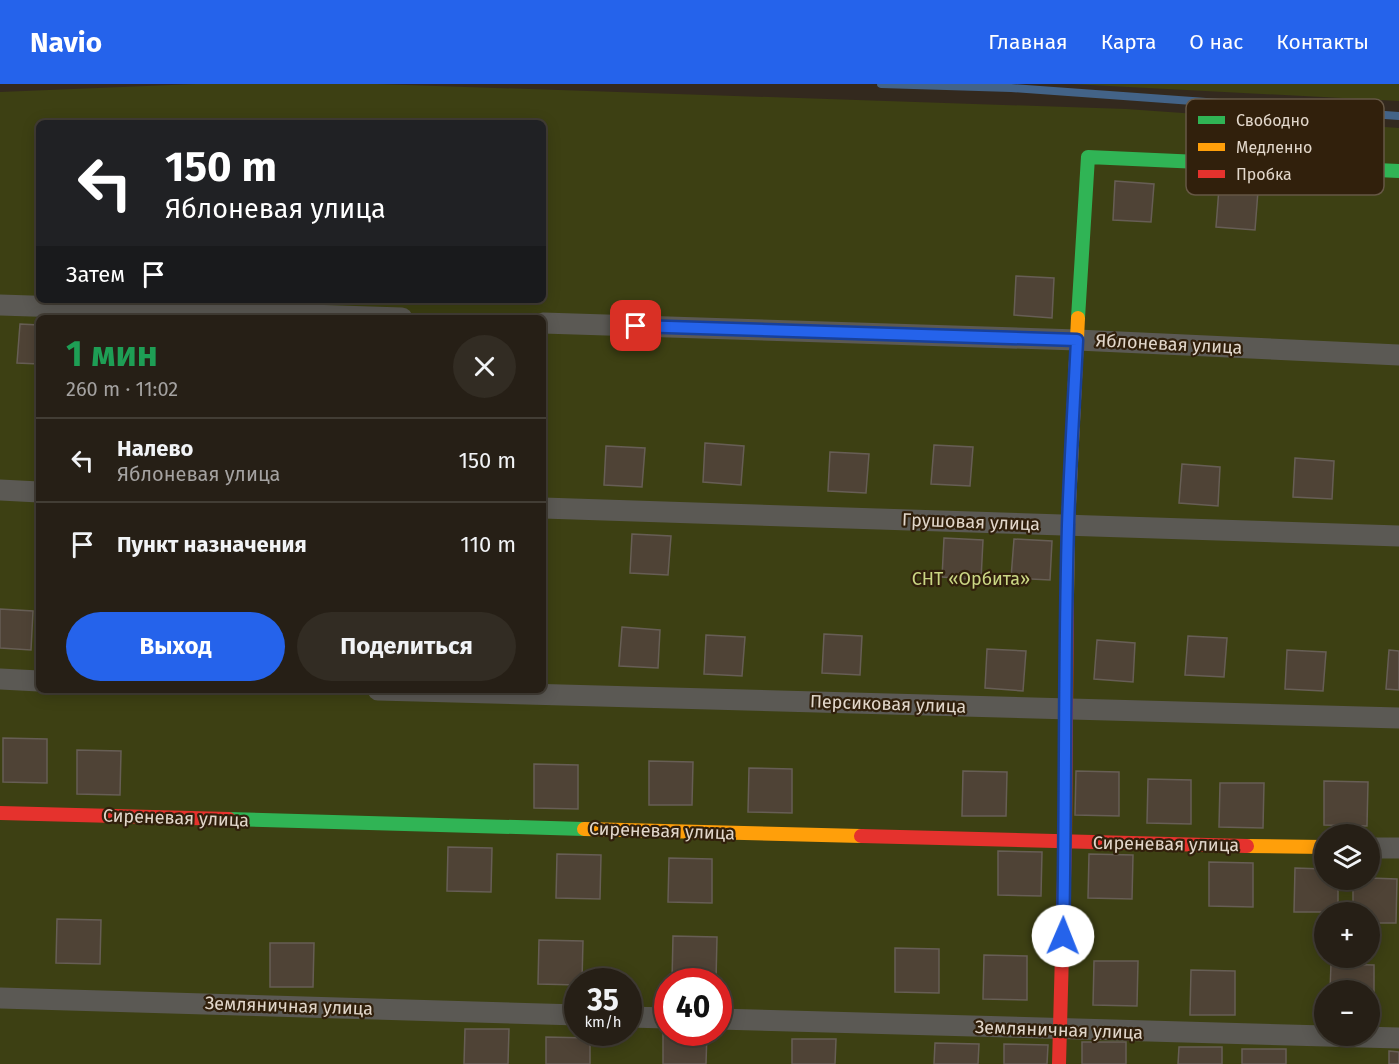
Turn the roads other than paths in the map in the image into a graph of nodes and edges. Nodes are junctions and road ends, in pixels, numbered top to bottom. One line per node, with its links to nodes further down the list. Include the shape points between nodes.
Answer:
1 (1186, 161): 7 (street, via 1088,157)
2 (1384, 170): 3 (street)
3 (1399, 171)
4 (0, 305): 5 (street)
5 (309, 315)
6 (546, 323): 7 (street, Яблоневая улица)
7 (1077, 340): 8 (street, Яблоневая улица); 12 (street)
8 (1399, 354)
9 (0, 490): 10 (street)
10 (36, 492)
11 (546, 508): 12 (street, Грушовая улица)
12 (1068, 525): 13 (street, Грушовая улица); 17 (street)
13 (1399, 536)
14 (0, 680): 15 (street)
15 (36, 681)
16 (486, 693): 17 (street, Персиковая улица)
17 (1065, 709): 18 (street, Персиковая улица); 20 (street)
18 (1399, 718)
19 (0, 813): 20 (street, Сиреневая улица)
20 (1065, 842): 21 (street, Сиреневая улица); 27 (street)
21 (1314, 847)
22 (1380, 848): 23 (street)
23 (1399, 848)
24 (0, 998): 25 (street, Земляничная улица)
25 (564, 1015)
26 (732, 1019): 27 (street, Земляничная улица)
27 (1060, 1030): 28 (street, Земляничная улица); 29 (street)
28 (1399, 1038)
29 (1059, 1064)

